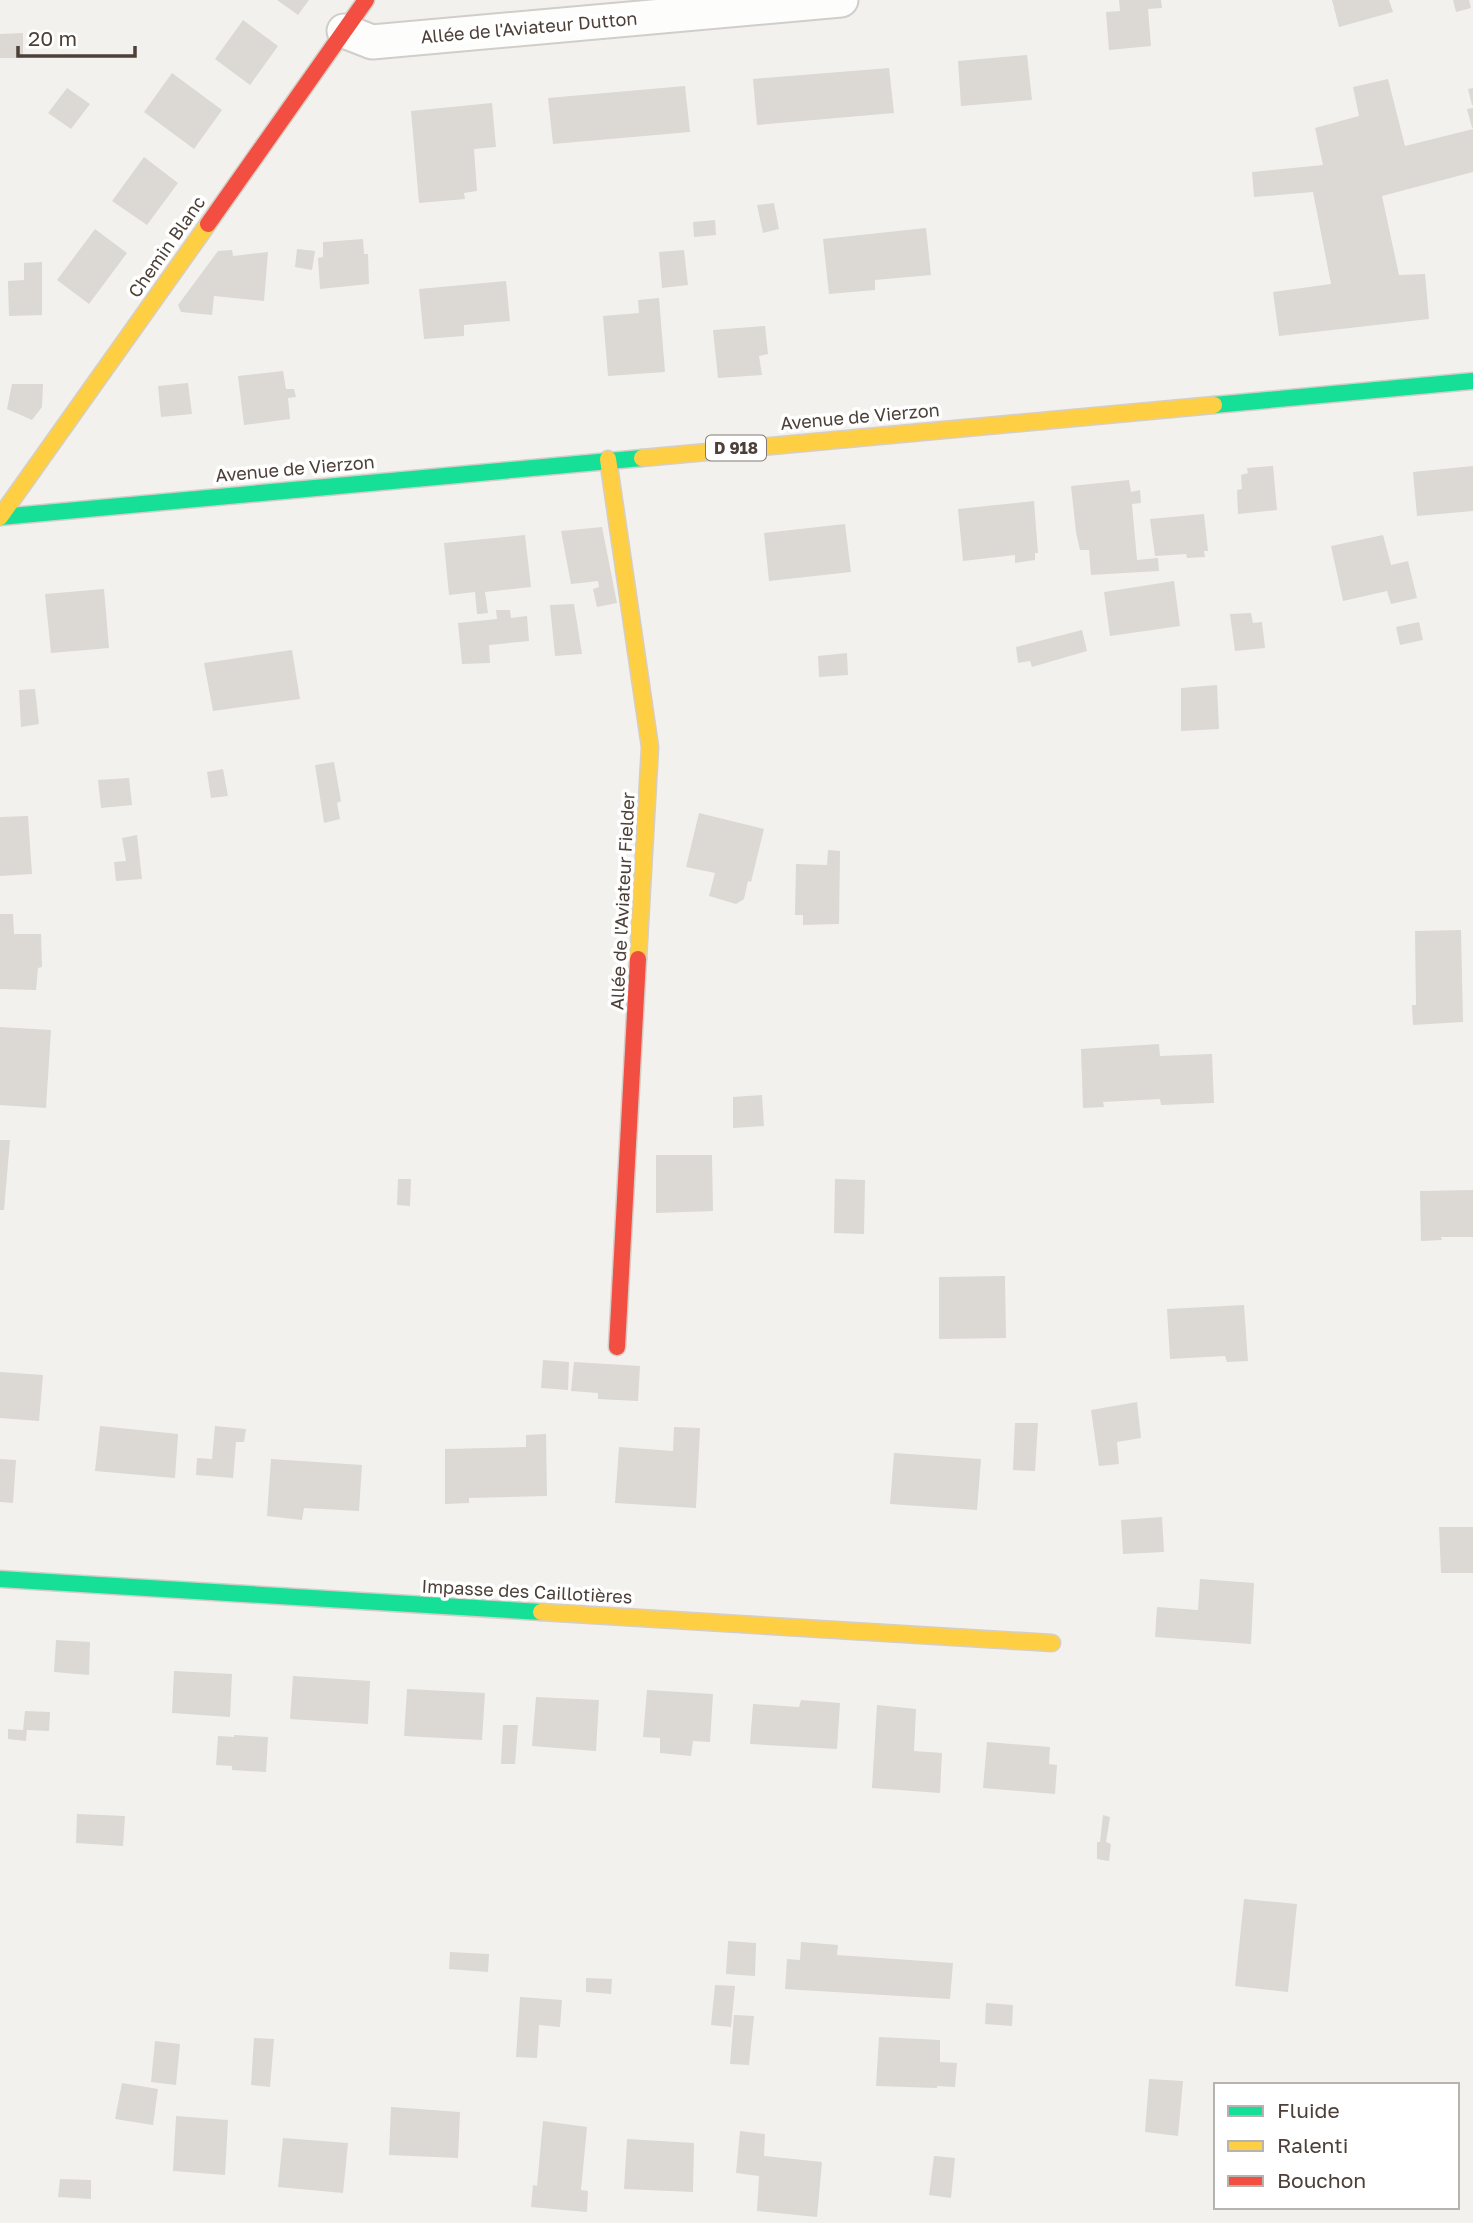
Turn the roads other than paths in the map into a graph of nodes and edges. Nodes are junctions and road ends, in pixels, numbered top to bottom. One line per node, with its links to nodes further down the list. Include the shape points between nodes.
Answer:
1 (366, 0): 3 (street, Chemin Blanc)
2 (841, 0): 3 (street, Allée de l'Aviateur Dutton, via 372,42)
3 (344, 31): 6 (street, Chemin Blanc)
4 (1473, 381): 5 (street, Avenue de Vierzon / D 918)
5 (608, 459): 6 (street, Avenue de Vierzon / D 918); 7 (street, Allée de l'Aviateur Fielder, via 650,747)
6 (0, 517)
7 (617, 1347)
8 (0, 1579): 9 (street, Impasse des Caillotières)
9 (1052, 1643)

